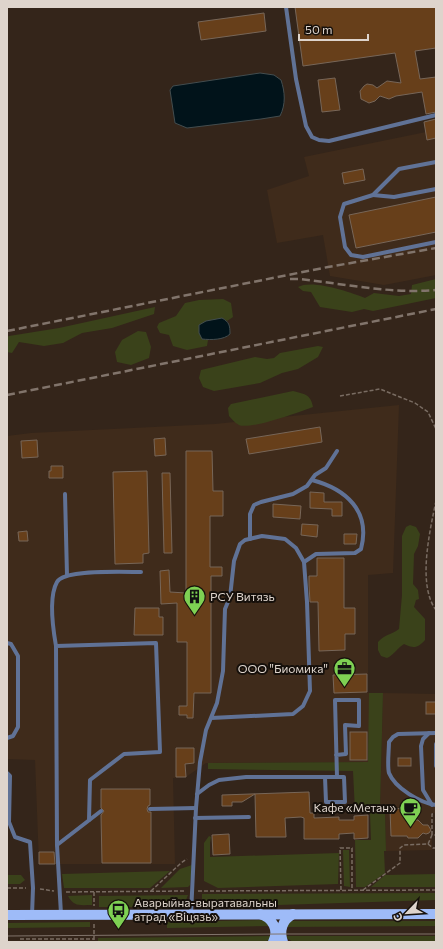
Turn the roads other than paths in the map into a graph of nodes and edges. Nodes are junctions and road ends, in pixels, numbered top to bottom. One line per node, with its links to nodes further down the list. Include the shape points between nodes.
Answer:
1 (286, 7): 2 (lane, via 296,79 306,126 312,137 329,141)
2 (436, 115)
3 (436, 162): 5 (lane, via 399,169)
4 (436, 189): 5 (lane, via 394,197)
5 (374, 195): 6 (lane, via 344,204 340,217 345,247 351,256 363,257)
6 (436, 242)
7 (337, 451): 8 (lane, via 326,468)
8 (312, 480): 10 (lane, via 307,486 292,494 254,505 250,514); 11 (lane, via 325,483 345,496 359,511 363,523 363,540 361,549 355,553 316,554)
9 (65, 494): 13 (lane)
10 (250, 539): 11 (lane, via 262,536 285,539 296,548); 16 (lane, via 240,544 234,561 230,597 225,609 222,671 217,703)
11 (304, 562): 16 (lane, via 310,691 303,706 293,714)
12 (141, 572): 13 (lane)
13 (67, 575): 15 (lane, via 58,581 53,593)
14 (7, 643): 19 (lane, via 11,644 18,656 18,728 13,736)
15 (56, 646): 33 (lane, via 156,643 160,752 124,754 90,780); 34 (lane)
16 (211, 718): 26 (lane, via 200,762)
17 (430, 733): 18 (lane); 27 (lane, via 423,739 421,746 423,790); 27 (lane, via 398,734 393,737 389,742 389,772 404,790 421,802)
18 (436, 733)
19 (7, 738)
20 (436, 744): 22 (lane)
21 (336, 755): 21 (lane, via 335,700 359,700 359,726 345,726 346,754); 25 (lane)
22 (436, 766)
23 (7, 773): 41 (lane, via 10,776 9,822 15,837 30,842)
24 (325, 777): 25 (lane); 25 (lane, via 326,802 345,802 344,777); 26 (lane, via 246,777 219,780)
25 (337, 777)
26 (197, 794): 28 (lane)
27 (434, 805)
28 (196, 808): 29 (lane); 32 (lane)
29 (150, 810)
30 (101, 811): 33 (lane)
31 (249, 817): 32 (lane)
32 (195, 818): 35 (lane)
33 (89, 820): 34 (lane)
34 (57, 845): 40 (lane)
35 (191, 914): 36 (main road); 40 (main road)
36 (258, 914): 37 (main road); 42 (main road, via 266,916 273,923 276,931)
37 (293, 914): 38 (main road); 43 (main road, via 286,919 282,927)
38 (436, 914)
39 (7, 915): 41 (main road)
40 (61, 915): 41 (main road)
41 (32, 916)
42 (273, 942)
43 (283, 942)

